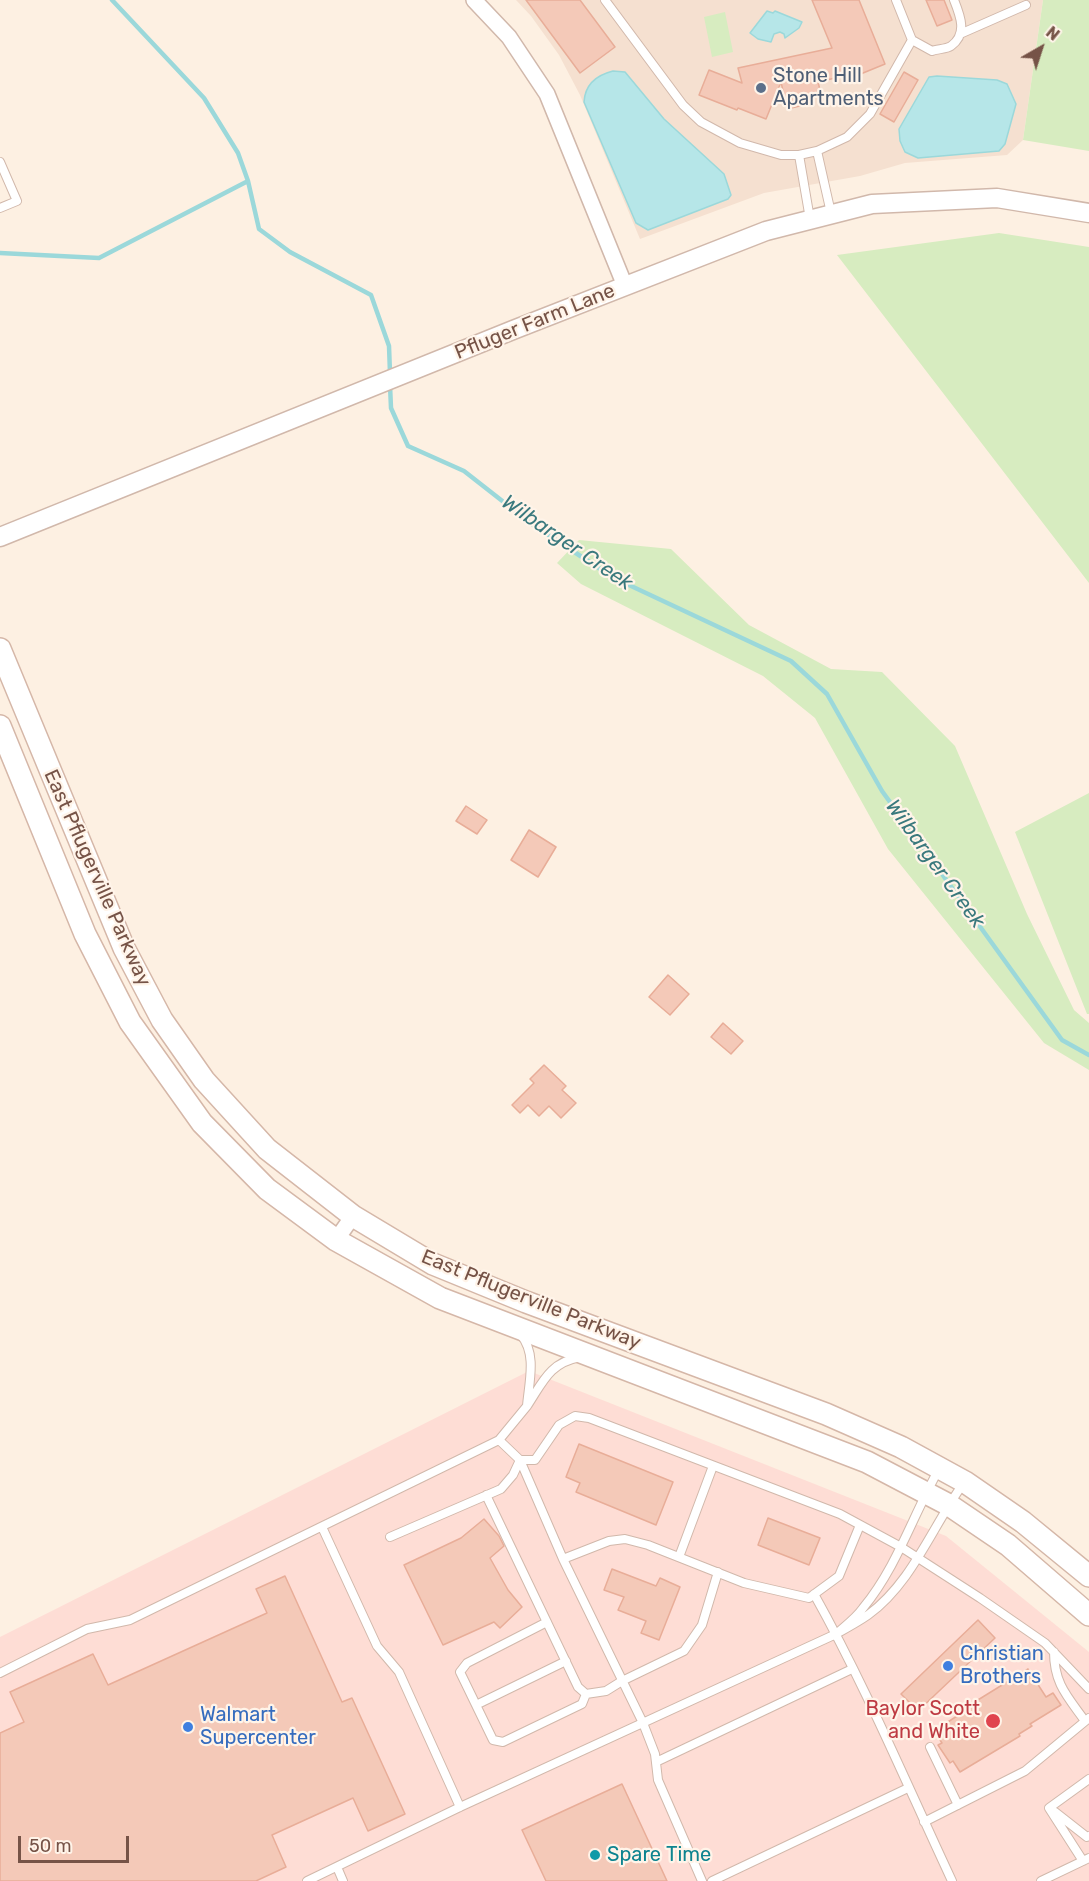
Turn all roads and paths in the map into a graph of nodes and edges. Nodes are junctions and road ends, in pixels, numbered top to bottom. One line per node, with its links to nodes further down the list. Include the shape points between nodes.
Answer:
1 (474, 0): 15 (street, via 509,37 547,94)
2 (605, 0): 9 (lane, via 683,105 701,122 740,143 781,155)
3 (896, 0): 7 (lane)
4 (954, 0): 6 (lane, via 962,18)
5 (1026, 5): 6 (lane)
6 (960, 34): 7 (lane, via 951,46 932,51)
7 (912, 40): 8 (lane, via 870,114 847,137)
8 (817, 151): 9 (lane); 12 (lane)
9 (800, 155): 14 (lane)
10 (0, 162): 11 (lane, via 16,201)
11 (0, 208)
12 (831, 213): 13 (street, Pfluger Farm Lane, via 872,204 997,198); 14 (street, Pfluger Farm Lane)
13 (1089, 213)
14 (810, 219): 15 (street, Pfluger Farm Lane, via 766,231)
15 (626, 286): 16 (street, Pfluger Farm Lane)
16 (0, 537)
17 (0, 649): 19 (main road, East Pflugerville Parkway, via 123,948 162,1020 204,1080 267,1149)
18 (0, 726): 20 (main road, East Pflugerville Parkway, via 85,934 130,1022 202,1123 267,1189)
19 (352, 1216): 20 (street); 27 (main road, East Pflugerville Parkway, via 433,1264 826,1414)
20 (336, 1240): 21 (main road, East Pflugerville Parkway, via 440,1298)
21 (514, 1327): 22 (main road, East Pflugerville Parkway); 23 (lane, via 526,1341 531,1357)
22 (588, 1355): 23 (lane, via 553,1368); 29 (main road, East Pflugerville Parkway, via 867,1462)
23 (527, 1406): 24 (lane)
24 (499, 1440): 25 (lane); 33 (lane)
25 (520, 1460): 26 (lane, via 535,1460 559,1425 575,1416); 30 (lane, via 501,1489); 38 (lane)
26 (713, 1466): 32 (lane); 37 (lane)
27 (940, 1468): 28 (main road, East Pflugerville Parkway); 29 (lane)
28 (965, 1482): 31 (lane); 40 (main road, East Pflugerville Parkway, via 1023,1522)
29 (926, 1493): 31 (main road, East Pflugerville Parkway); 35 (lane)
30 (486, 1496): 34 (lane); 43 (lane)
31 (949, 1505): 36 (lane); 42 (main road, East Pflugerville Parkway, via 1008,1545)
32 (860, 1525): 35 (lane); 41 (lane, via 839,1576)
33 (322, 1527): 48 (lane, via 130,1620 87,1629); 60 (lane, via 376,1646 399,1672)
34 (390, 1537)
35 (901, 1547): 36 (lane); 44 (lane, via 862,1610)
36 (918, 1556): 44 (lane, via 897,1588 868,1615); 45 (lane)
37 (679, 1557): 38 (lane, via 625,1539 609,1541); 39 (lane)
38 (563, 1559): 49 (lane)
39 (718, 1572): 41 (lane, via 744,1583 798,1596 809,1598); 49 (lane, via 702,1625 684,1651)
40 (1089, 1576)
41 (814, 1594): 44 (lane)
42 (1089, 1615)
43 (547, 1622): 46 (lane); 52 (lane, via 467,1663 460,1672)
44 (836, 1634): 47 (lane); 54 (lane)
45 (1054, 1652): 50 (lane); 53 (lane, via 1059,1684)
46 (566, 1661): 51 (lane, via 578,1687); 52 (lane)
47 (852, 1669): 56 (lane); 58 (lane)
48 (0, 1673)
49 (622, 1681): 51 (lane, via 606,1691); 54 (lane)
50 (1089, 1689)
51 (586, 1694): 52 (lane, via 582,1704 503,1742 493,1740)
52 (476, 1705)
53 (1087, 1720): 59 (lane, via 1025,1771)
54 (643, 1723): 56 (lane); 60 (lane)
55 (930, 1747): 59 (lane)
56 (656, 1762): 68 (lane, via 658,1780)
57 (1089, 1779): 61 (lane)
58 (908, 1788): 62 (lane); 69 (lane)
59 (958, 1805): 62 (lane)
60 (460, 1807): 65 (lane)
61 (1049, 1808): 63 (lane); 64 (lane)
62 (924, 1822): 70 (lane)
63 (1089, 1836)
64 (1086, 1860): 71 (lane)
65 (337, 1867): 66 (lane); 67 (lane)
66 (307, 1881)
67 (343, 1881)
68 (702, 1881)
69 (712, 1881)
70 (952, 1881)
71 (1041, 1881)

